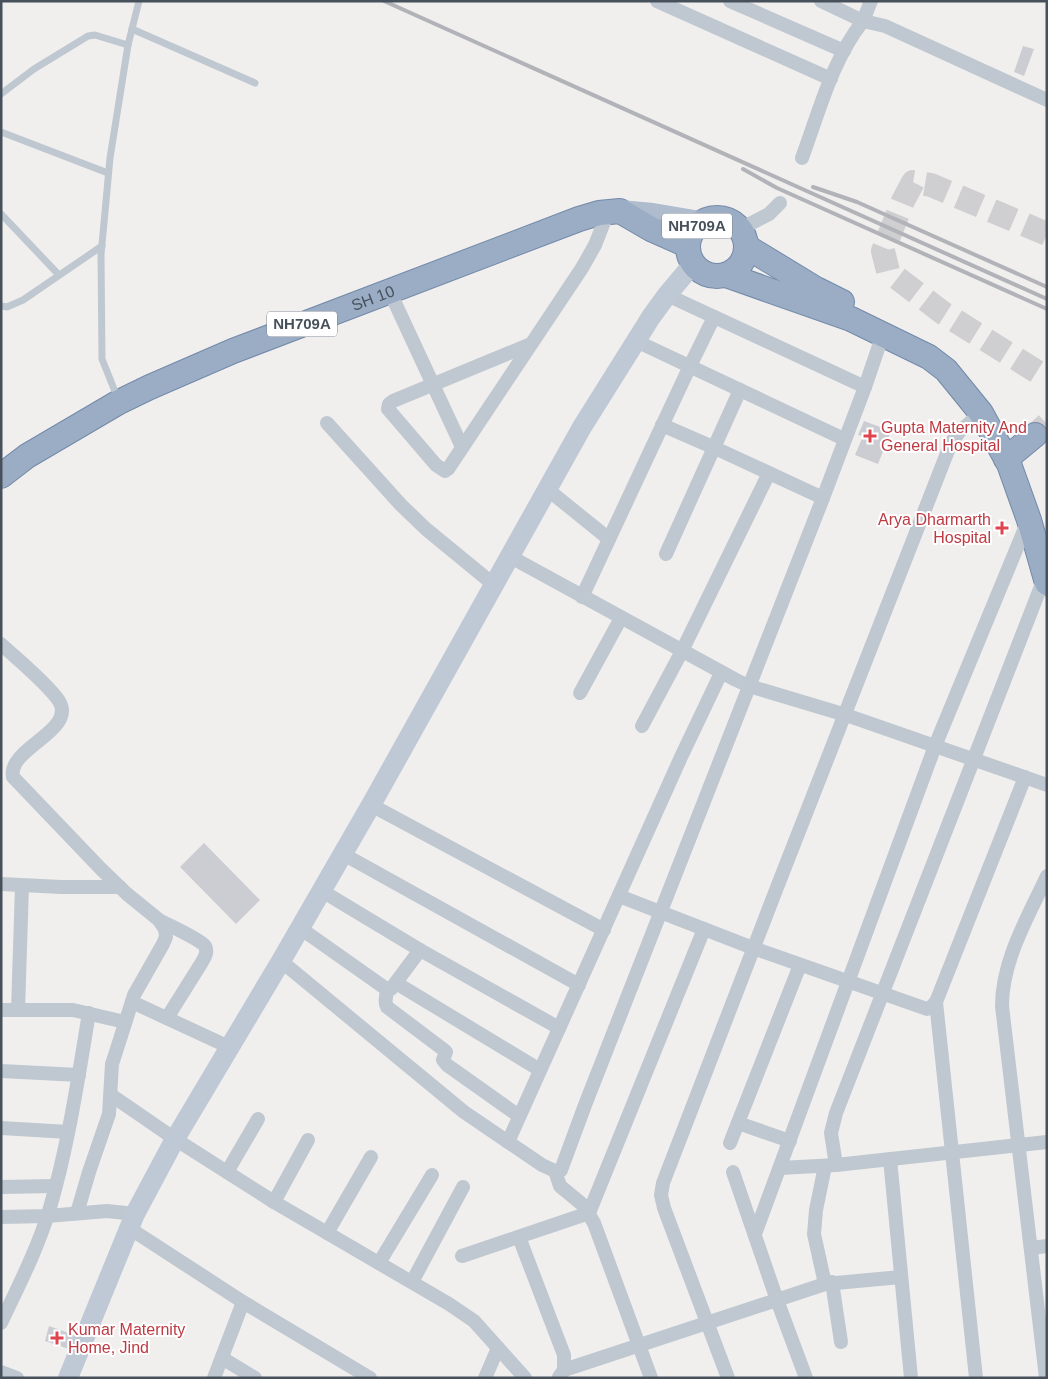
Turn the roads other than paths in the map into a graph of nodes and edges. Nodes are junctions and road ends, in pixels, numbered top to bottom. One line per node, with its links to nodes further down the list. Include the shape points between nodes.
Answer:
1 (139, 1): 7 (lane)
2 (657, 1): 10 (street)
3 (730, 1): 9 (street)
4 (820, 1): 6 (street)
5 (871, 1): 6 (street)
6 (863, 21): 9 (street); 13 (street, via 886,26)
7 (132, 30): 8 (lane); 11 (lane)
8 (128, 45): 12 (lane, via 95,35 88,36); 16 (lane)
9 (844, 51): 10 (street)
10 (831, 79): 15 (street)
11 (255, 83)
12 (1, 94)
13 (1047, 100)
14 (1, 132): 16 (lane)
15 (802, 158)
16 (108, 173): 22 (lane)
17 (780, 203): 21 (street)
18 (614, 211): 20 (main road, SH 10 / NH709A); 23 (highway, NH709A, via 652,228); 26 (highway, SH 10 / NH709A, via 579,219); 32 (street, via 582,268)
19 (1, 214): 24 (lane)
20 (700, 222): 21 (highway, NH709A, via 717,217 730,221); 23 (highway, NH709A, via 690,234)
21 (743, 238): 25 (highway, NH709A, via 744,260); 38 (highway, NH709A, via 816,289 932,343 950,355 971,380)
22 (102, 246): 24 (lane); 37 (lane, via 102,359)
23 (690, 255): 25 (highway, NH709A, via 704,273); 27 (main road, NH709A)
24 (58, 275): 28 (lane, via 22,300 7,307)
25 (726, 275): 30 (highway, NH709A, via 851,319)
26 (389, 290): 34 (street); 37 (highway, SH 10 / NH709A, via 234,351)
27 (667, 295): 29 (street); 31 (main road, NH709A)
28 (1, 306)
29 (714, 317): 33 (street); 35 (street)
30 (884, 334): 35 (street); 38 (highway, NH709A, via 929,357 946,370)
31 (636, 341): 33 (street); 48 (main road, NH709A)
32 (531, 344): 34 (street); 43 (street)
33 (690, 366): 36 (street); 40 (street)
34 (432, 384): 43 (street); 43 (street, via 393,401 388,409 441,469 448,469)
35 (865, 387): 42 (street)
36 (740, 390): 42 (street); 44 (street)
37 (119, 402): 47 (highway, SH 10 / NH709A, via 27,456)
38 (981, 413): 45 (highway, NH709A); 63 (street, via 951,443)
39 (327, 423): 55 (street, via 401,505)
40 (662, 425): 44 (street); 51 (street)
41 (1035, 435): 45 (highway)
42 (844, 439): 49 (street)
43 (462, 447)
44 (715, 448): 46 (street); 52 (street)
45 (1006, 459): 50 (highway, NH709A)
46 (769, 473): 49 (street); 59 (street)
47 (1, 476)
48 (547, 489): 51 (street); 53 (main road, NH709A)
49 (823, 498): 61 (street)
50 (1029, 520): 54 (highway, NH709A); 65 (street)
51 (610, 539): 56 (street)
52 (666, 554)
53 (508, 556): 55 (main road, NH709A); 56 (street)
54 (1046, 580): 66 (street)
55 (493, 584): 70 (main road, NH709A)
56 (582, 597): 57 (street)
57 (622, 618): 59 (street); 62 (street)
58 (1, 644): 67 (street, via 44,684 61,707 60,720)
59 (682, 651): 60 (street); 64 (street)
60 (721, 673): 61 (street); 77 (street)
61 (749, 686): 63 (street); 78 (street)
62 (580, 693)
63 (846, 715): 65 (street); 83 (street)
64 (642, 726)
65 (935, 746): 66 (street); 87 (street)
66 (974, 760): 68 (street); 90 (street)
67 (6, 772): 75 (street)
68 (1025, 777): 69 (street); 92 (street)
69 (1047, 785)
70 (371, 805): 71 (main road, NH709A); 82 (street)
71 (343, 854): 76 (main road, NH709A); 88 (street)
72 (1047, 876): 115 (street, via 1009,962 1002,992)
73 (1, 884): 74 (street)
74 (22, 886): 75 (street); 94 (street)
75 (120, 887): 79 (street)
76 (322, 891): 80 (main road, NH709A); 84 (street)
77 (619, 896): 78 (street); 82 (street)
78 (660, 913): 81 (street); 121 (street, via 564,1165)
79 (159, 920): 91 (street, via 166,937); 96 (street, via 204,944 206,949 206,955)
80 (300, 928): 85 (main road, NH709A); 89 (street, via 385,988)
81 (704, 929): 83 (street); 130 (street)
82 (604, 930): 88 (street)
83 (753, 948): 86 (street); 146 (street, via 661,1195)
84 (420, 950): 89 (street); 98 (street)
85 (281, 962): 99 (main road, NH709A); 112 (street, via 464,1112)
86 (800, 965): 87 (street); 106 (street)
87 (849, 982): 90 (street); 111 (street)
88 (579, 985): 98 (street)
89 (391, 988): 100 (street); 104 (street, via 385,1001 387,1007 444,1050 443,1060 447,1065)
90 (883, 994): 92 (street, via 927,1009); 119 (street, via 833,1120)
91 (132, 1002): 96 (street); 97 (street)
92 (936, 1002): 116 (street)
93 (1, 1010): 94 (street)
94 (18, 1010): 95 (street)
95 (89, 1013): 97 (street); 102 (street)
96 (167, 1018): 99 (street)
97 (125, 1022): 103 (street, via 112,1064)
98 (559, 1028): 100 (street)
99 (229, 1047): 109 (main road, NH709A)
100 (540, 1070): 104 (street)
101 (1, 1071): 102 (street)
102 (79, 1075): 108 (street)
103 (111, 1094): 109 (street); 129 (street, via 109,1114)
104 (519, 1116): 112 (street)
105 (258, 1119): 122 (street)
106 (738, 1123): 111 (street); 114 (street)
107 (1, 1128): 108 (street)
108 (68, 1132): 125 (street)
109 (175, 1138): 122 (street); 133 (main road, NH709A)
110 (308, 1140): 128 (street)
111 (790, 1141): 120 (street)
112 (508, 1142): 121 (street)
113 (1047, 1142): 115 (street)
114 (730, 1143)
115 (1020, 1146): 116 (street); 138 (street)
116 (951, 1153): 118 (street); 165 (street)
117 (370, 1157): 134 (street)
118 (890, 1159): 119 (street); 141 (street)
119 (830, 1165): 120 (street); 143 (street, via 816,1210 814,1234)
120 (780, 1168): 135 (street)
121 (555, 1171): 130 (street, via 560,1186)
122 (227, 1172): 128 (street)
123 (733, 1172): 135 (street)
124 (432, 1175): 140 (street)
125 (55, 1186): 126 (street); 131 (street)
126 (1, 1187)
127 (463, 1187): 142 (street)
128 (274, 1202): 134 (street)
129 (77, 1213): 131 (street); 133 (street, via 116,1211)
130 (589, 1213): 136 (street); 149 (street)
131 (47, 1216): 132 (street); 147 (street)
132 (1, 1217)
133 (132, 1221): 145 (street); 155 (main road, NH709A)
134 (327, 1233): 140 (street)
135 (755, 1234): 144 (street)
136 (519, 1237): 139 (street); 153 (street, via 564,1355)
137 (1047, 1246): 138 (street)
138 (1031, 1248): 166 (street)
139 (462, 1256)
140 (379, 1263): 142 (street)
141 (901, 1276): 143 (street); 164 (street)
142 (412, 1282): 150 (street, via 474,1321)
143 (829, 1283): 144 (street); 148 (street)
144 (777, 1300): 146 (street); 163 (street)
145 (243, 1302): 151 (street); 158 (street)
146 (707, 1322): 149 (street); 162 (street)
147 (1, 1323)
148 (842, 1342)
149 (639, 1344): 153 (street); 161 (street)
150 (498, 1348): 159 (street); 160 (street)
151 (222, 1358): 156 (street); 157 (street)
152 (1, 1372): 154 (street)
153 (561, 1374)
154 (18, 1378)
155 (68, 1378)
156 (214, 1378)
157 (254, 1378)
158 (370, 1378)
159 (485, 1378)
160 (525, 1378)
161 (651, 1378)
162 (728, 1378)
163 (806, 1378)
164 (911, 1378)
165 (976, 1378)
166 (1046, 1378)

